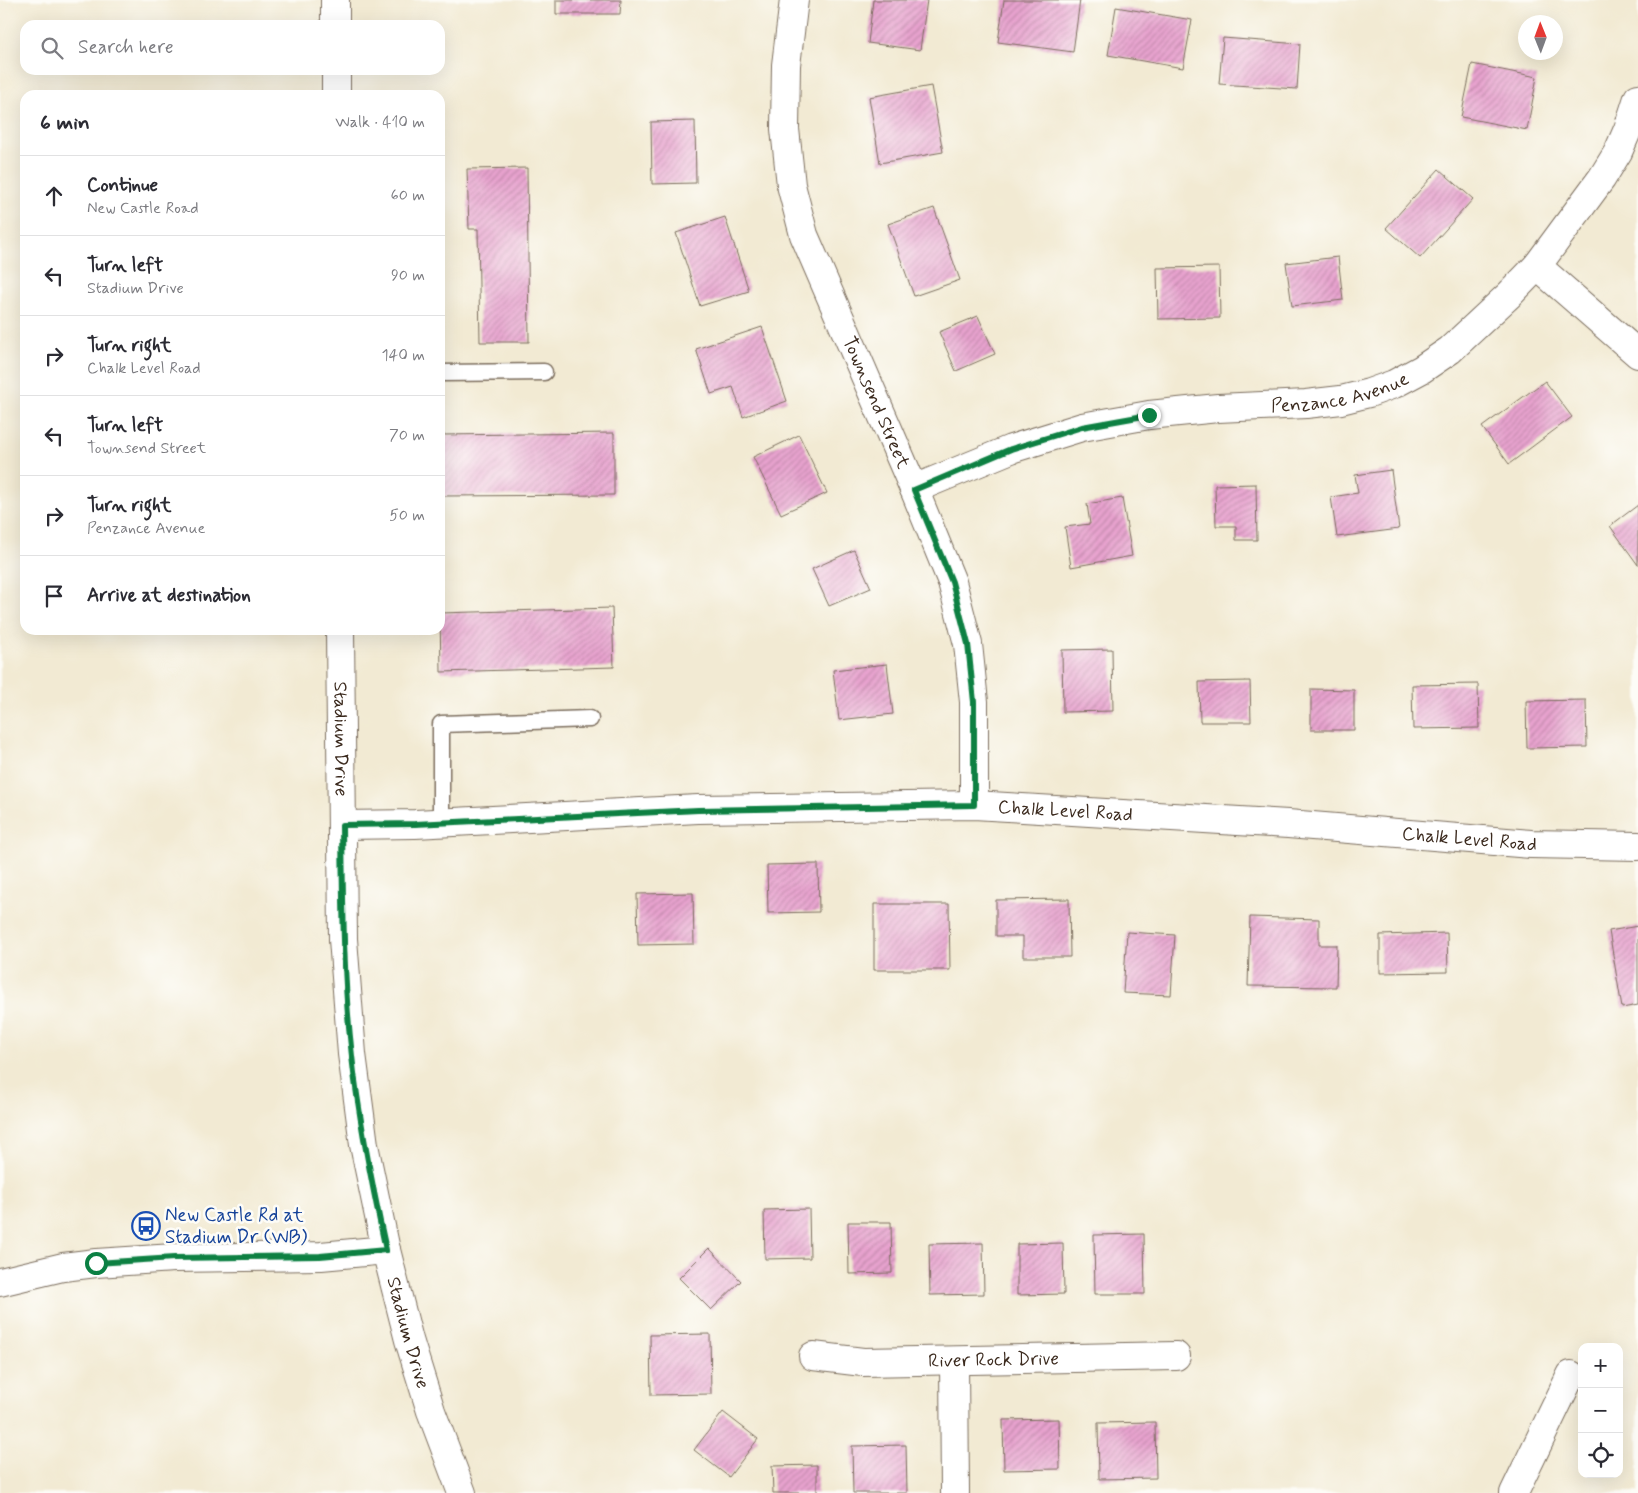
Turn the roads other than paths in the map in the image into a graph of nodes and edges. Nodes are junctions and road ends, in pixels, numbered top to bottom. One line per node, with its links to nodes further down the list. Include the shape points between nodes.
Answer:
1 (335, 0): 3 (street)
2 (794, 0): 11 (street, Townsend Street, via 786,65 785,129 791,185 804,235)
3 (335, 20)
4 (336, 75): 5 (street)
5 (336, 90)
6 (1638, 98): 7 (street, Penzance Avenue, via 1618,152)
7 (1537, 266): 8 (street); 11 (street, Penzance Avenue, via 1450,350 1394,384 1369,393 1306,404 1149,415 1082,427 1011,449)
8 (1638, 354)
9 (544, 372): 10 (lane)
10 (445, 373)
11 (914, 490): 14 (street, Townsend Street, via 952,582 968,644 974,702)
12 (340, 635): 16 (street, Stadium Drive)
13 (590, 719): 15 (lane, via 441,724)
14 (974, 805): 15 (street, Chalk Level Road, via 698,810); 17 (street, Chalk Level Road, via 1288,824 1531,844)
15 (440, 823): 16 (street, Chalk Level Road)
16 (342, 825): 18 (street, Stadium Drive, via 343,939 352,1054 364,1145)
17 (1638, 846)
18 (386, 1250): 19 (street, via 320,1256 174,1258 96,1263); 24 (street, Stadium Drive, via 431,1412)
19 (0, 1282)
20 (813, 1356): 22 (street, River Rock Drive, via 863,1362)
21 (1176, 1356): 22 (street, River Rock Drive)
22 (954, 1361): 25 (street)
23 (1571, 1375): 26 (street)
24 (462, 1493)
25 (956, 1493)
26 (1514, 1493)

